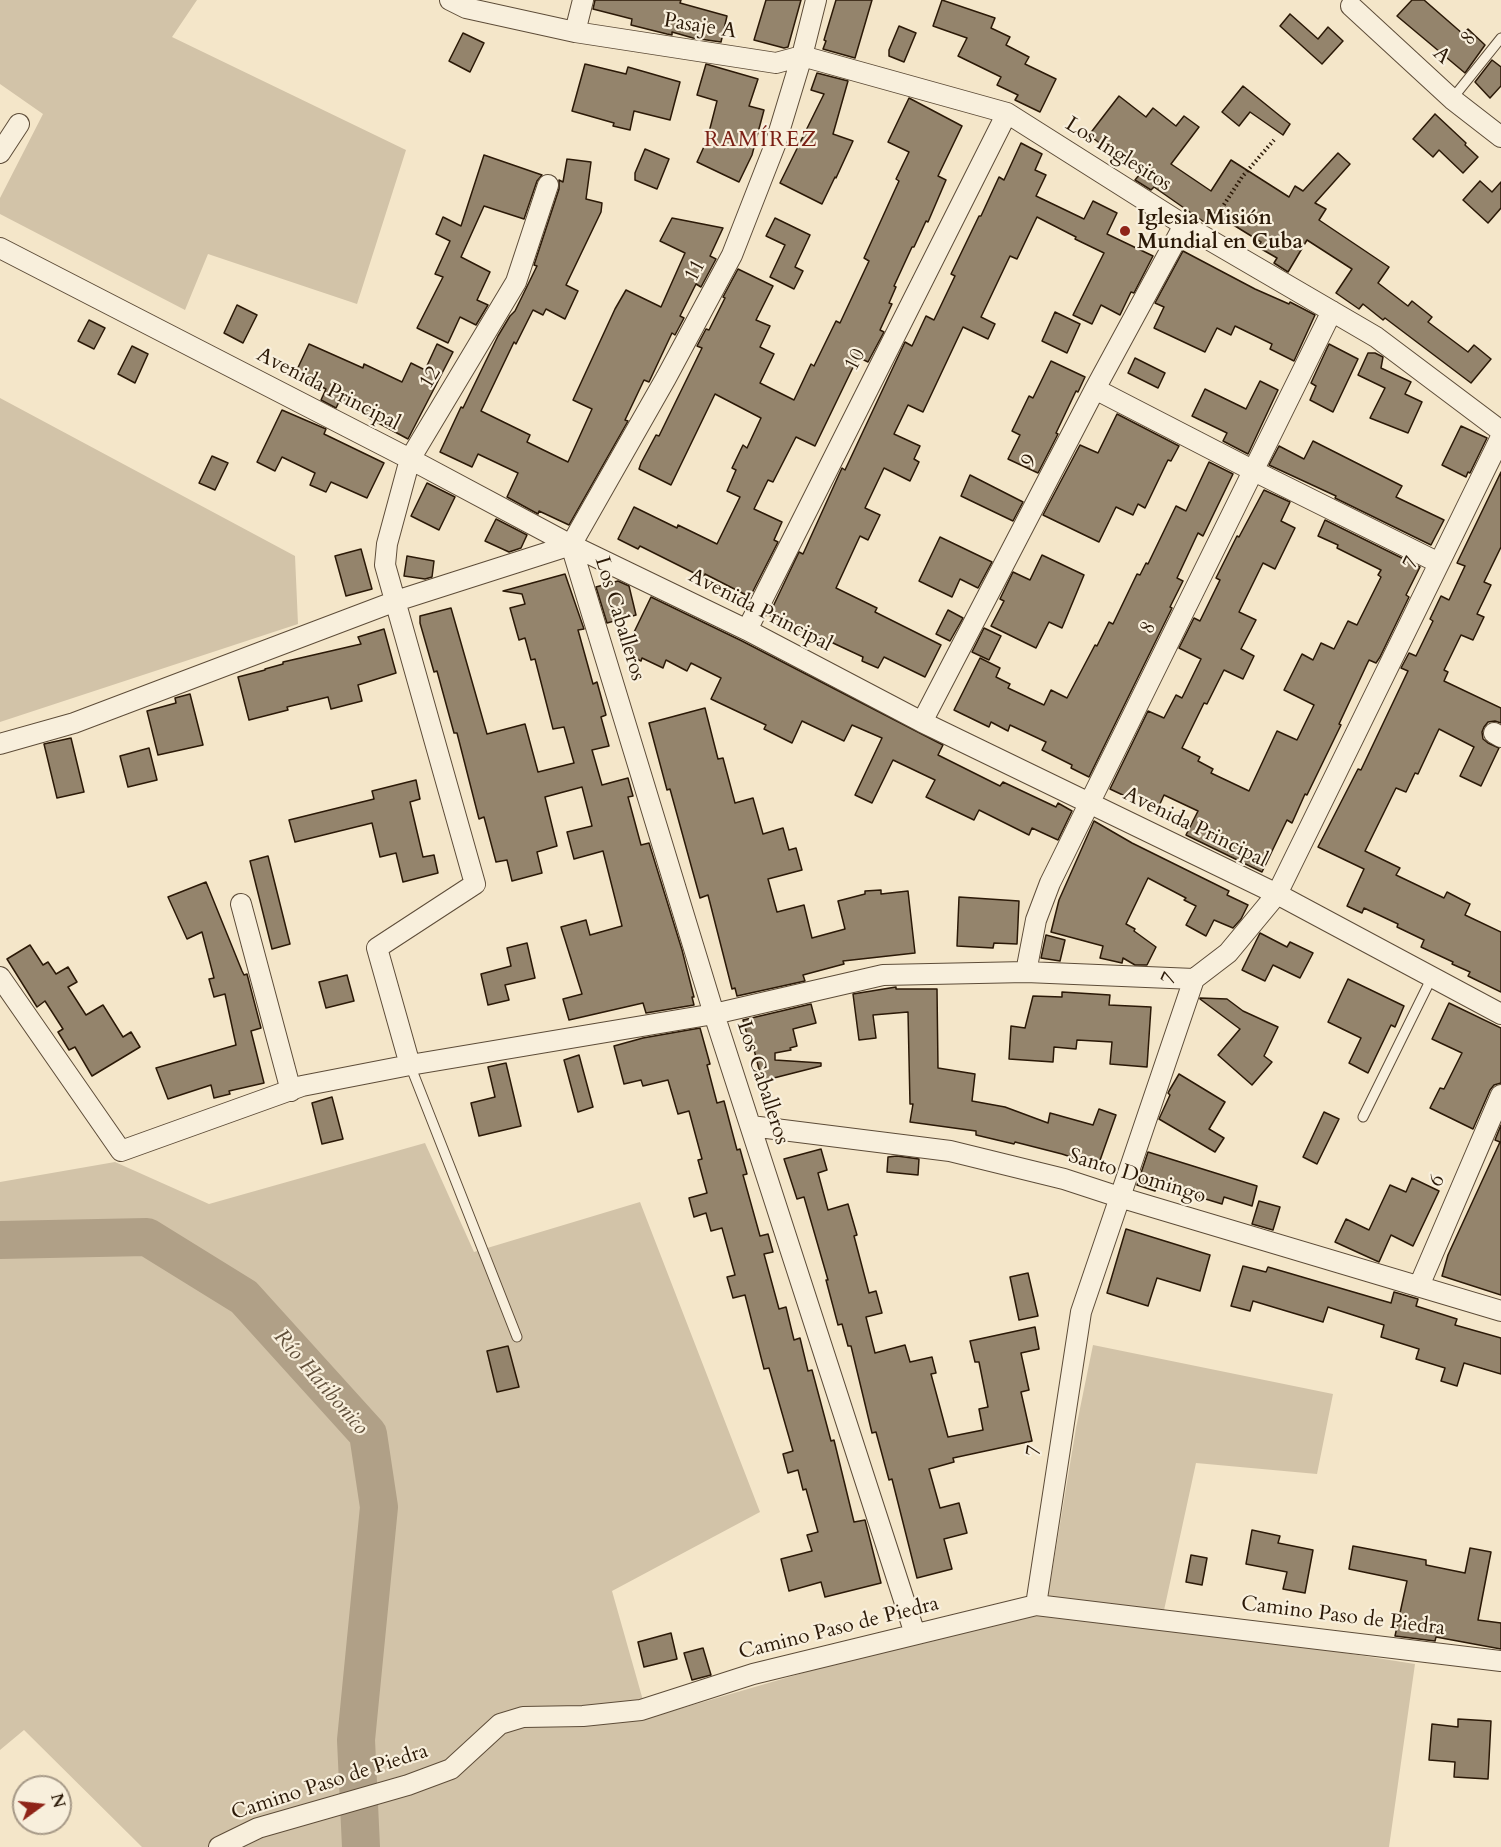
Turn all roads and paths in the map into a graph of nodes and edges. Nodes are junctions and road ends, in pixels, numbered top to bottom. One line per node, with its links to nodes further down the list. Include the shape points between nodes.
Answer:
1 (450, 0): 5 (street, Pasaje A, via 466,8)
2 (583, 0): 5 (street)
3 (816, 0): 7 (street, 11)
4 (1351, 6): 8 (street, A)
5 (575, 32): 7 (street, Pasaje A, via 776,63)
6 (1501, 38): 8 (lane, 8)
7 (802, 56): 9 (street, Los Inglesitos); 24 (street, 11, via 775,145 732,255)
8 (1452, 99): 11 (street, A)
9 (1007, 113): 15 (street, Los Inglesitos); 27 (street, 10)
10 (19, 124): 13 (street)
11 (1501, 137)
12 (1274, 140): 16 (path, via 1242,177)
13 (0, 153)
14 (548, 185): 22 (street, 12, via 516,282)
15 (1184, 225): 16 (street, Los Inglesitos); 19 (street, 9)
16 (1203, 236): 18 (street, Los Inglesitos)
17 (0, 248): 22 (street, Avenida Principal)
18 (1332, 311): 20 (street, Los Inglesitos, via 1376,337); 23 (street, 8)
19 (1095, 389): 23 (street); 28 (street, 9)
20 (1501, 431)
21 (1501, 437): 25 (street, 7)
22 (410, 459): 24 (street, Avenida Principal); 26 (street, 12, via 387,544 386,565)
23 (1254, 471): 25 (street); 30 (street, 8)
24 (571, 545): 26 (street); 27 (street, Avenida Principal); 37 (street, Los Caballeros)
25 (1439, 563): 31 (street, 7)
26 (396, 602): 29 (street, via 74,723); 39 (street, 12, via 475,884 377,948)
27 (747, 630): 28 (street, Avenida Principal)
28 (922, 722): 30 (street, Avenida Principal)
29 (0, 744)
30 (1089, 804): 31 (street, Avenida Principal); 33 (street, 8, via 1036,920)
31 (1277, 894): 35 (street, Avenida Principal); 36 (street, 7, via 1228,953)
32 (241, 904): 40 (street)
33 (1026, 972): 36 (street); 37 (street, via 883,975)
34 (0, 977): 40 (street, via 121,1151)
35 (1432, 977): 38 (street, Avenida Principal); 42 (lane)
36 (1194, 979): 44 (street, 7)
37 (714, 1014): 39 (street); 43 (street, Los Caballeros)
38 (1501, 1014)
39 (410, 1065): 40 (street); 47 (lane)
40 (291, 1091)
41 (1501, 1095): 45 (street, 6)
42 (1364, 1117)
43 (752, 1126): 44 (street, Santo Domingo, via 950,1151); 49 (street, Los Caballeros)
44 (1119, 1197): 45 (street, Santo Domingo); 48 (street, 7, via 1081,1312)
45 (1419, 1286): 46 (street, Santo Domingo)
46 (1501, 1311)
47 (517, 1337)
48 (1036, 1605): 49 (street, Camino Paso de Piedra); 50 (street, Camino Paso de Piedra)
49 (915, 1634): 51 (street, Camino Paso de Piedra, via 753,1674 641,1710 523,1717 500,1724 450,1769 258,1828)
50 (1501, 1660)
51 (219, 1847)

